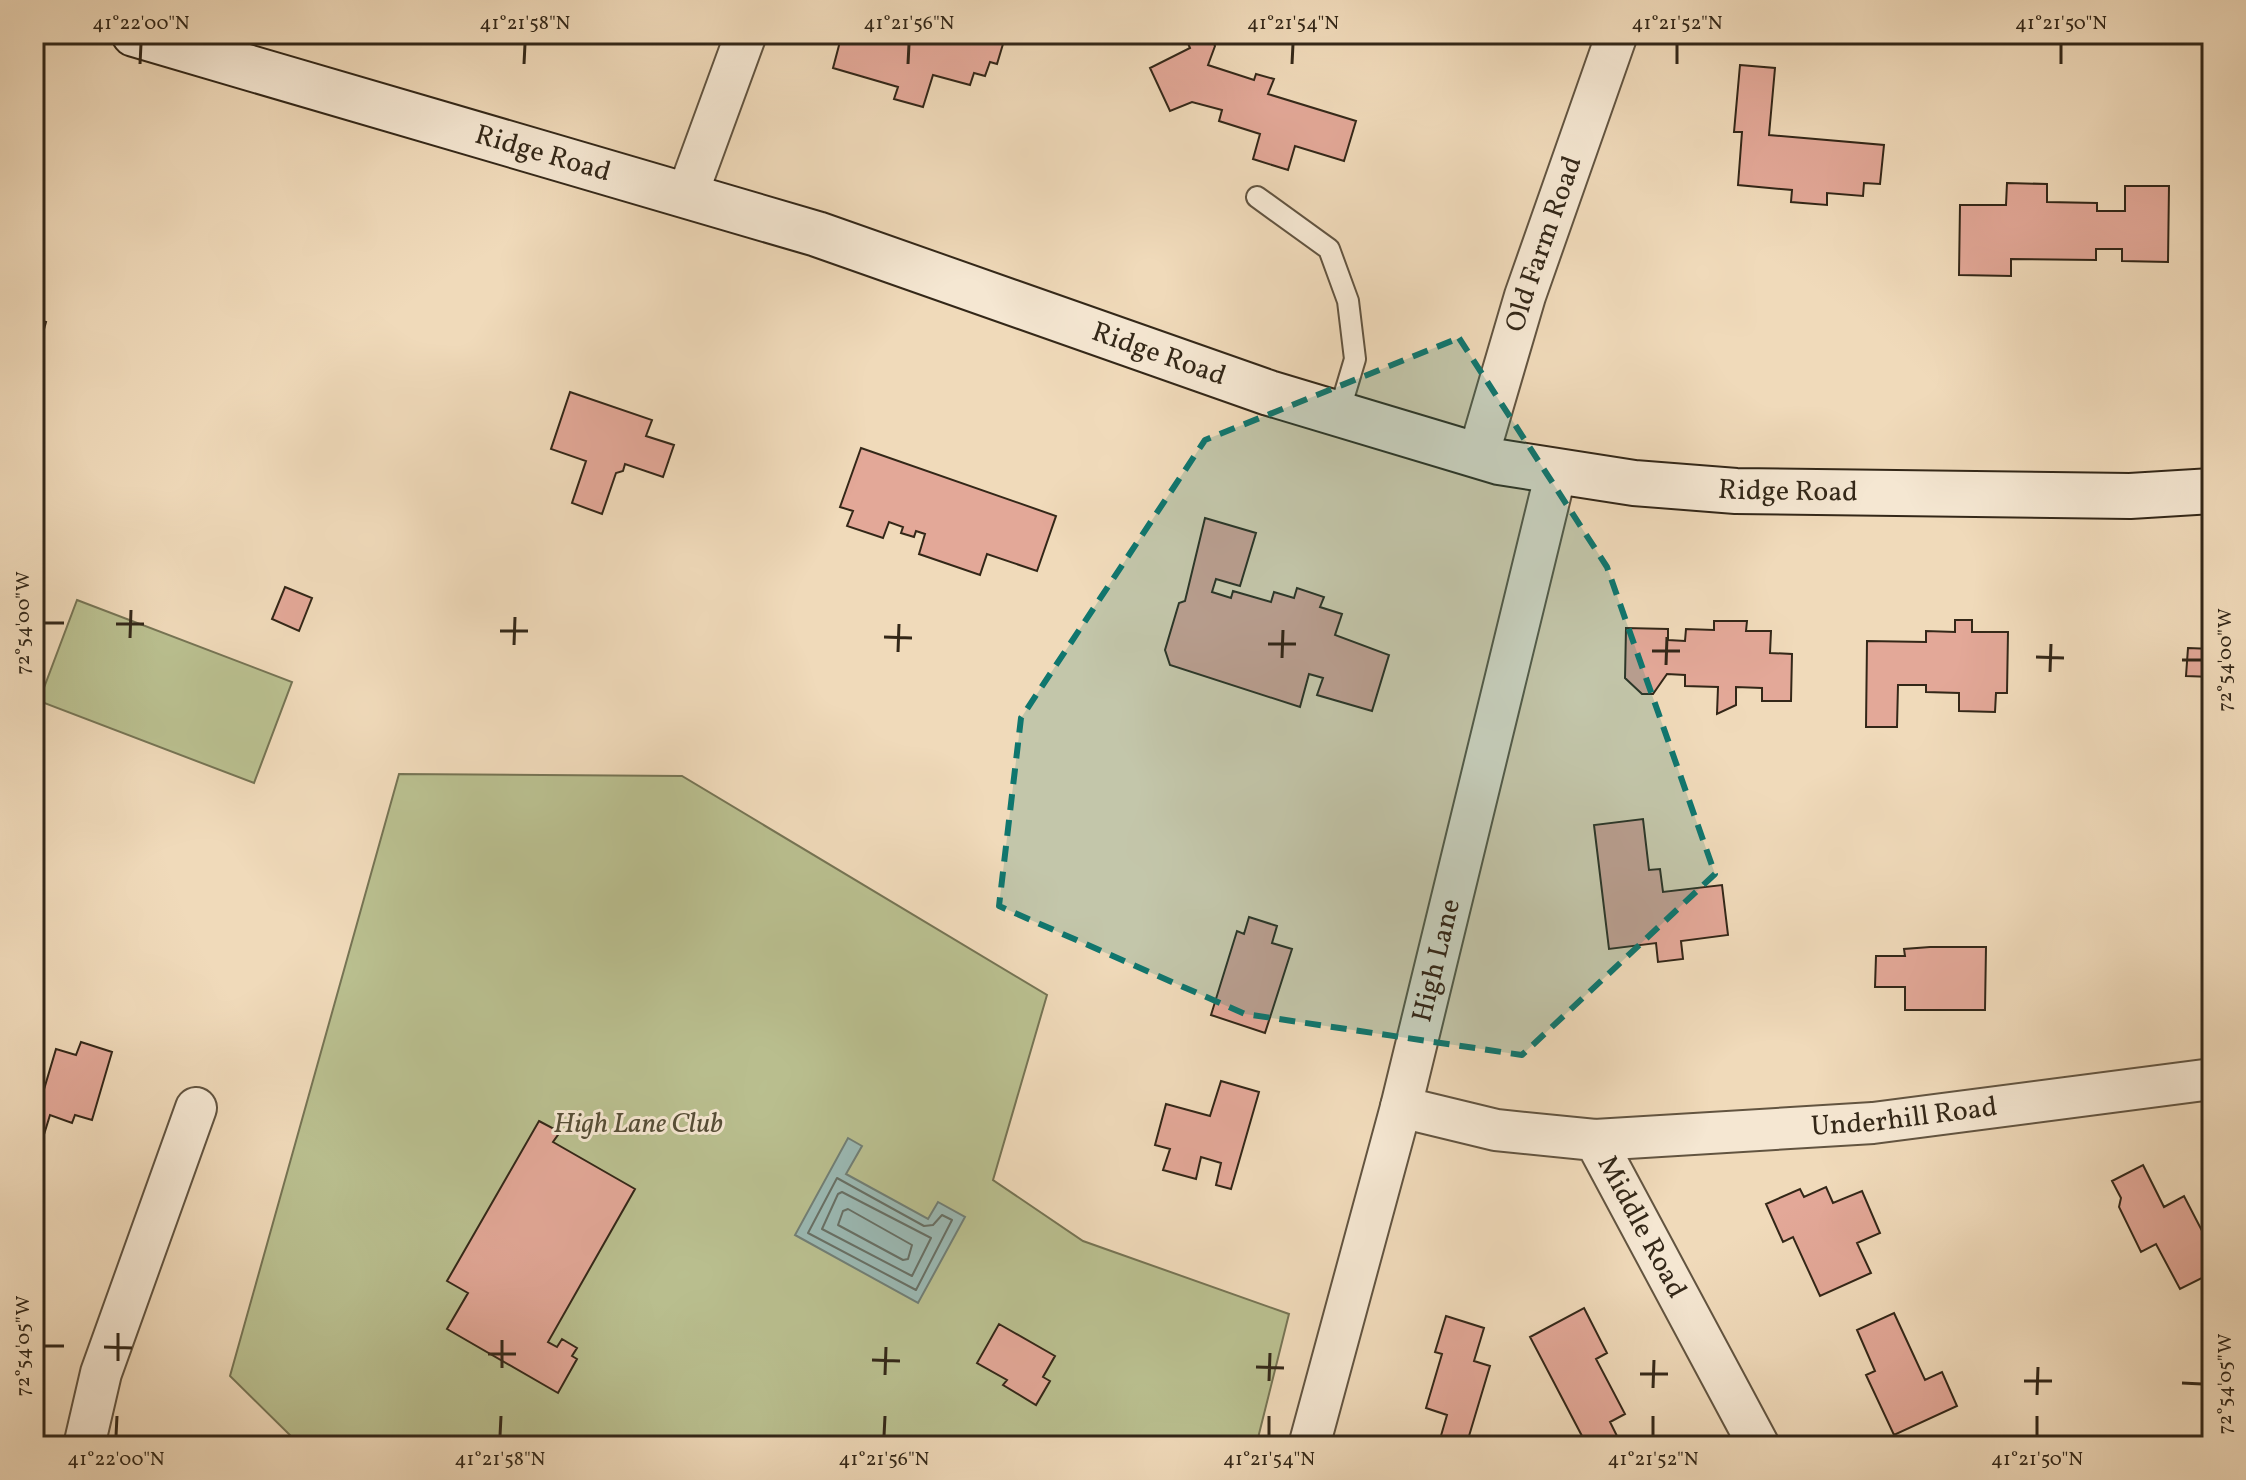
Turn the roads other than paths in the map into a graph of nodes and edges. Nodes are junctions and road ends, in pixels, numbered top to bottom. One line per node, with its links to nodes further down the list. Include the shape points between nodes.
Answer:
1 (134, 34): 4 (main road, Ridge Road)
2 (746, 34): 4 (street)
3 (1617, 34): 7 (street, Old Farm Road, via 1525,296)
4 (687, 195): 6 (main road, Ridge Road, via 904,263)
5 (1257, 197): 6 (lane, via 1329,249 1344,288 1355,359)
6 (1338, 416): 7 (main road, Ridge Road)
7 (1478, 456): 8 (main road, Ridge Road)
8 (1556, 472): 9 (main road, Ridge Road, via 1736,491 2130,496); 11 (street, High Lane)
9 (2212, 491)
10 (2212, 1079): 13 (street, Underhill Road, via 1873,1123)
11 (1401, 1107): 13 (street, Middle Road, via 1496,1130); 15 (street, High Lane)
12 (196, 1108): 14 (street, via 111,1344)
13 (1595, 1140): 16 (street, Middle Road)
14 (84, 1446)
15 (1309, 1446)
16 (1759, 1446)

